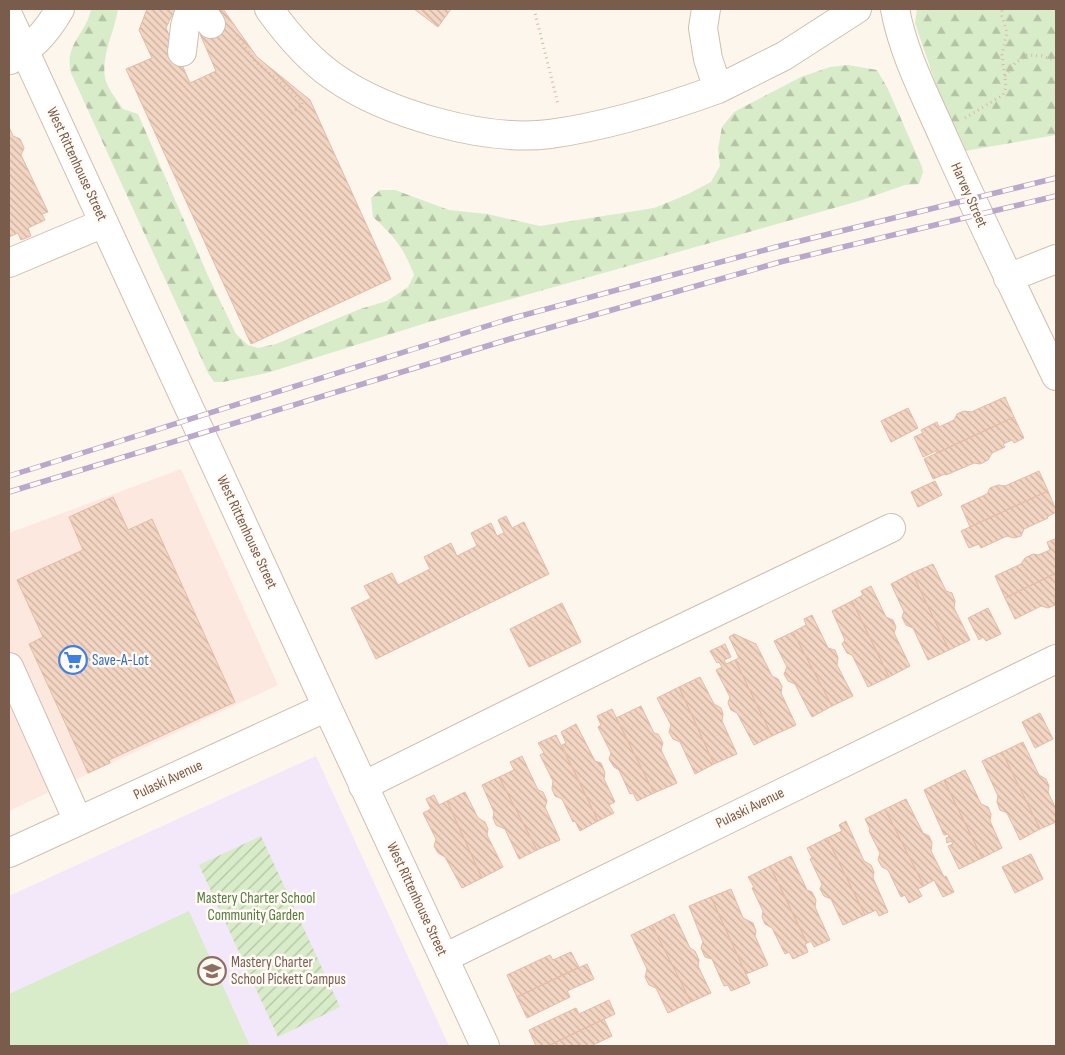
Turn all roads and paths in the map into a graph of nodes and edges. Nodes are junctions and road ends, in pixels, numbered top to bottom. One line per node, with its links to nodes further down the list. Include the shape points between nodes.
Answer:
1 (60, 9): 12 (street, via 48,27)
2 (269, 9): 15 (street, via 306,53 335,78 396,108 468,130 548,134 628,118)
3 (534, 9): 16 (path)
4 (706, 9): 15 (street, via 703,28 708,59)
5 (856, 9): 15 (street, via 784,56)
6 (895, 9): 22 (street, Harvey Street, via 913,66)
7 (1002, 9): 14 (path, via 1008,32 1002,55)
8 (201, 14): 11 (street, via 185,26)
9 (9, 17): 12 (street, West Rittenhouse Street)
10 (239, 38): 18 (path, via 254,60 302,101 302,105)
11 (182, 52)
12 (17, 57): 19 (street, West Rittenhouse Street)
13 (1056, 61): 14 (path, via 1027,55)
14 (1005, 76): 17 (path, via 1003,95)
15 (718, 89)
16 (558, 105)
17 (964, 119)
18 (282, 120)
19 (104, 223): 21 (street); 27 (street, West Rittenhouse Street)
20 (1056, 259): 22 (street)
21 (9, 263)
22 (1008, 278): 23 (street, Harvey Street)
23 (1056, 376)
24 (891, 528): 28 (street)
25 (1056, 658): 31 (street, Pulaski Avenue)
26 (9, 667): 29 (street)
27 (327, 707): 28 (street, West Rittenhouse Street); 29 (street, Pulaski Avenue)
28 (363, 786): 31 (street, West Rittenhouse Street)
29 (78, 821): 30 (street, Pulaski Avenue)
30 (9, 852)
31 (444, 958): 32 (street, West Rittenhouse Street)
32 (485, 1046)

